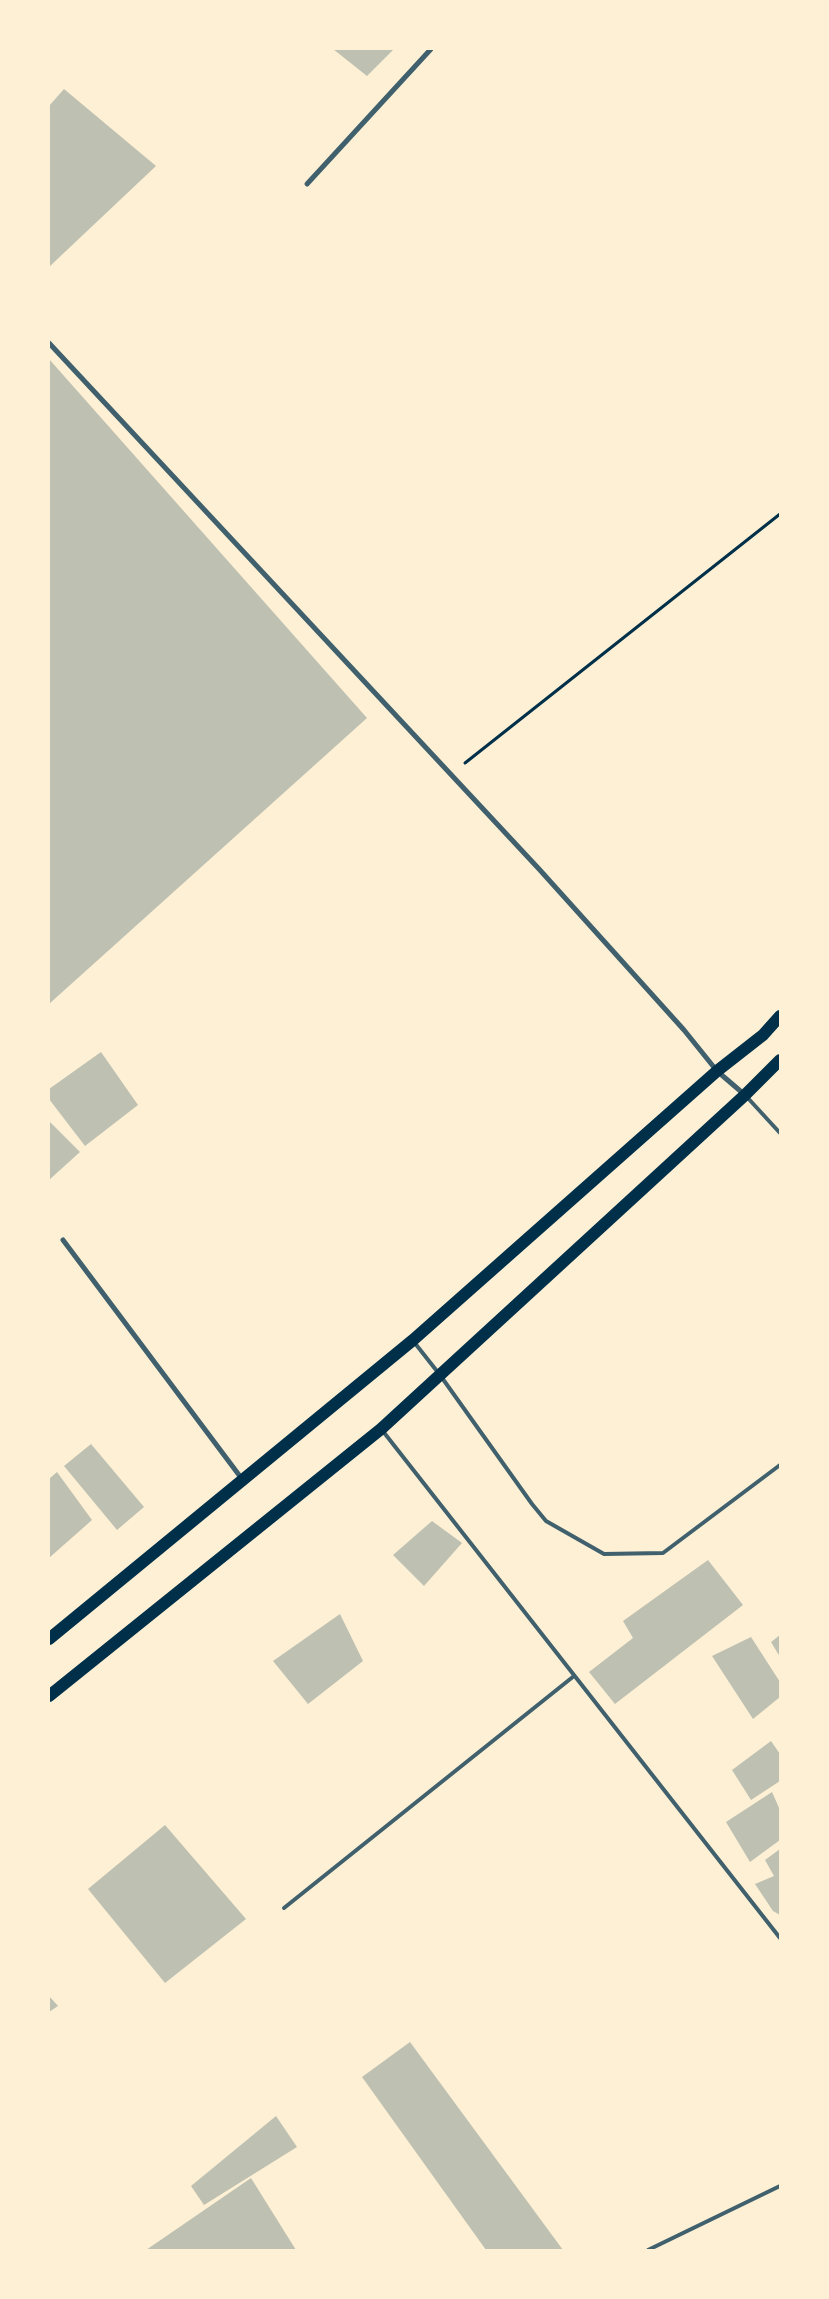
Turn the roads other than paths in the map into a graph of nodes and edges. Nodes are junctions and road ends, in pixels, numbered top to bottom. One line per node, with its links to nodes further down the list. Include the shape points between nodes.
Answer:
1 (431, 49): 2 (street)
2 (307, 184)
3 (49, 343): 6 (street, via 451,774 684,1030)
4 (780, 1016): 6 (main road, via 763,1035)
5 (780, 1060): 7 (main road)
6 (717, 1071): 7 (street); 10 (main road)
7 (745, 1095): 8 (lane); 11 (main road)
8 (780, 1133)
9 (63, 1240): 14 (street)
10 (412, 1340): 11 (lane); 14 (main road)
11 (440, 1374): 12 (main road); 13 (lane, via 546,1521 604,1554 663,1553)
12 (381, 1429): 16 (lane); 17 (main road)
13 (780, 1465)
14 (242, 1479): 15 (main road)
15 (49, 1638)
16 (574, 1676): 18 (lane); 19 (lane)
17 (49, 1696)
18 (284, 1908)
19 (780, 1938)
20 (780, 2186): 21 (lane)
21 (648, 2250)

